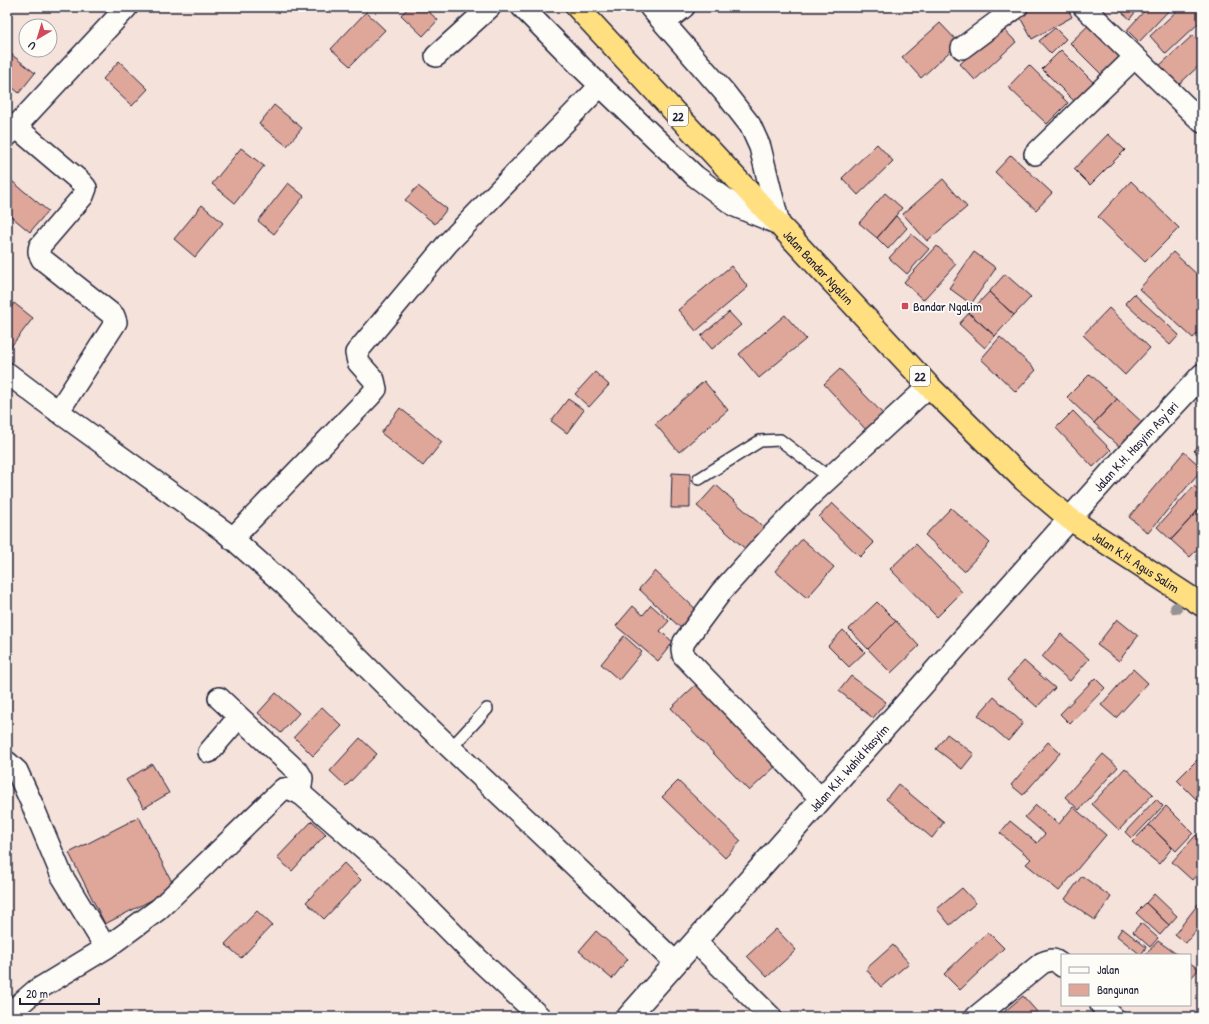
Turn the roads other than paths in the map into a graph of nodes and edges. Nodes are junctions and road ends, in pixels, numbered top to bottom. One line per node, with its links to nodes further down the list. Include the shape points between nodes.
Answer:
1 (490, 7): 11 (street)
2 (522, 7): 13 (street)
3 (577, 7): 17 (highway, Jalan Bandar Ngalim / 22)
4 (650, 7): 9 (street)
5 (684, 7): 9 (street)
6 (1017, 7): 10 (street)
7 (1084, 7): 12 (street)
8 (116, 11): 15 (street)
9 (664, 23): 17 (street, via 750,125 760,147)
10 (962, 48)
11 (436, 56)
12 (1135, 58): 14 (street); 16 (street)
13 (600, 86): 17 (street, via 695,176 735,206); 25 (street, via 447,244 356,353 358,362 374,380 376,389)
14 (1202, 122)
15 (12, 132): 21 (street, via 86,188 83,196 40,246 39,255 114,316 116,322)
16 (1035, 154)
17 (779, 224): 20 (highway, Jalan Bandar Ngalim / 22)
18 (7, 373): 21 (street)
19 (1202, 375): 24 (main road, Jalan K.H. Hasyim Asy'ari)
20 (929, 386): 22 (street); 24 (highway, Jalan Bandar Ngalim / 22, via 1024,480)
21 (58, 412): 25 (street)
22 (830, 478): 23 (lane, via 780,440 770,439 760,440); 34 (street, via 775,532 721,592 684,642 682,649 683,655)
23 (699, 479)
24 (1070, 519): 26 (highway, Jalan K.H. Agus Salim / 22); 34 (main road, Jalan K.H. Wahid Hasyim)
25 (232, 539): 30 (street, via 285,585)
26 (1202, 605)
27 (219, 698): 29 (street)
28 (487, 709): 30 (lane)
29 (239, 717): 31 (street); 33 (street, via 299,773 302,778)
30 (450, 748): 37 (street)
31 (209, 752)
32 (7, 762): 36 (street, via 20,778 62,876)
33 (300, 794): 36 (street, via 283,789 159,909); 41 (street, via 398,878)
34 (821, 799): 35 (main road, Jalan K.H. Wahid Hasyim)
35 (696, 942): 37 (main road, Jalan K.H. Wahid Hasyim); 43 (street)
36 (106, 948): 40 (street, via 35,991)
37 (676, 963): 42 (main road, Jalan K.H. Wahid Hasyim)
38 (1061, 965): 44 (street, via 1050,959 1042,963)
39 (1102, 1006): 45 (street)
40 (7, 1015)
41 (540, 1017)
42 (628, 1017)
43 (771, 1017)
44 (976, 1017)
45 (1113, 1017)

